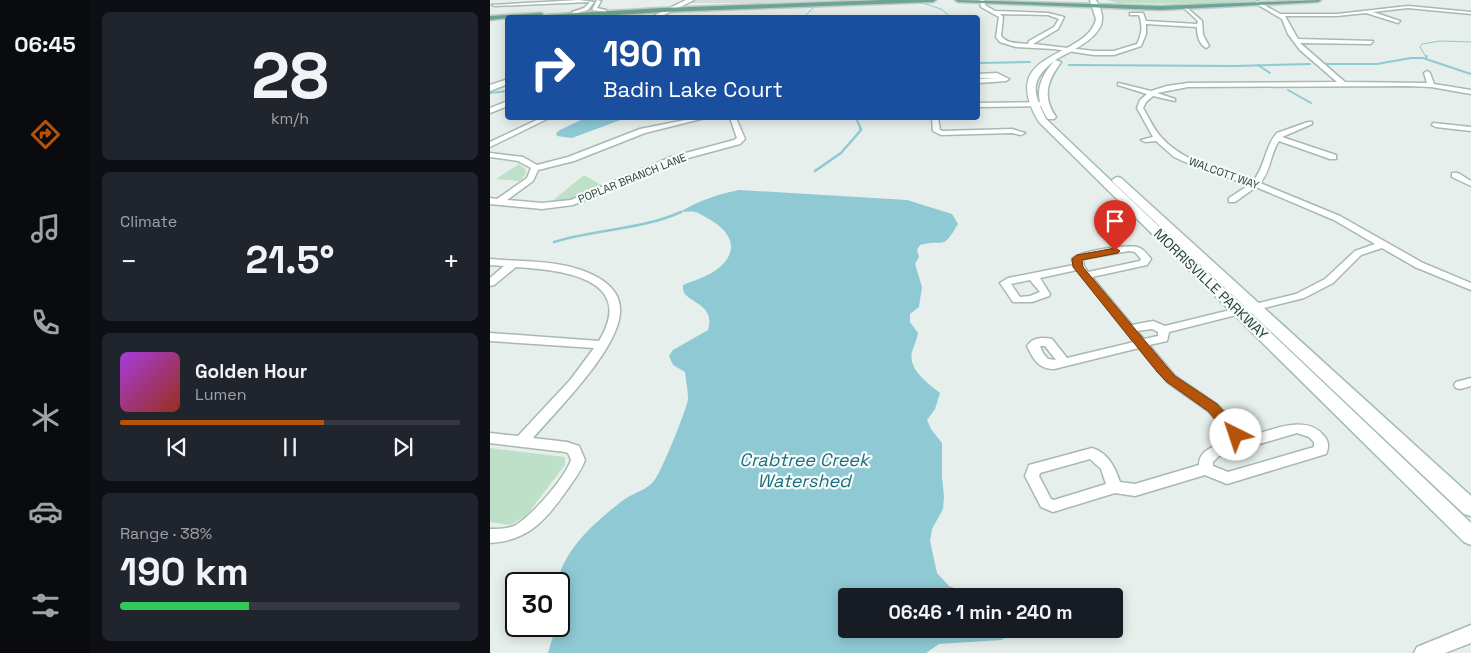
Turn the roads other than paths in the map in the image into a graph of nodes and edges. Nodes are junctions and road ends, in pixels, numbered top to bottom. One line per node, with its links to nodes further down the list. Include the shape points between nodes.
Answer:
1 (503, 0): 15 (street)
2 (682, 0): 16 (main road)
3 (691, 0): 16 (main road)
4 (876, 0): 16 (main road)
5 (934, 0): 16 (main road)
6 (958, 0): 7 (main road)
7 (982, 0): 14 (main road); 20 (street, via 983,6)
8 (1006, 0): 14 (main road)
9 (1291, 0): 13 (main road)
10 (1318, 0): 13 (main road)
11 (589, 1): 12 (street); 15 (street); 22 (street, via 586,9)
12 (601, 1): 18 (street, via 594,9)
13 (1259, 3): 14 (main road, via 1192,6); 17 (main road); 28 (street)
14 (1099, 4): 17 (main road); 39 (main road, via 1095,30)
15 (492, 6)
16 (669, 8): 18 (main road); 25 (main road); 26 (main road); 27 (main road)
17 (1186, 8): 34 (street, via 1198,19)
18 (604, 11): 22 (main road)
19 (1366, 11): 21 (street, via 1408,7); 28 (street, via 1337,15); 33 (street)
20 (995, 12): 37 (street, via 1001,17 1000,40); 37 (street, via 1048,14 1062,18 1056,28 1031,42)
21 (1470, 12)
22 (574, 13): 24 (main road)
23 (1132, 14): 32 (street, via 1141,14)
24 (546, 15)
25 (572, 15)
26 (652, 15)
27 (657, 15)
28 (1280, 15): 35 (street)
29 (505, 18): 30 (main road)
30 (490, 19): 31 (main road)
31 (505, 19)
32 (1144, 22): 34 (street); 39 (street, via 1142,41 1133,48 1111,54)
33 (1398, 22)
34 (1200, 26): 38 (street, via 1200,35)
35 (1296, 41): 36 (street); 45 (street)
36 (1371, 42)
37 (1030, 46): 39 (street)
38 (1206, 46)
39 (1071, 50): 51 (main road, via 1047,62 1036,74 1032,85)
40 (1427, 73): 46 (street)
41 (980, 76): 42 (street, via 1006,79)
42 (980, 81)
43 (505, 82): 47 (main road)
44 (1120, 84): 49 (street)
45 (1344, 85): 46 (street); 49 (street, via 1188,85)
46 (1431, 85): 48 (street)
47 (490, 88)
48 (1471, 92)
49 (1151, 94): 50 (street); 64 (street, WALCOTT WAY, via 1142,102 1140,110)
50 (1173, 100)
51 (1038, 103): 53 (street); 83 (main road, MORRISVILLE PARKWAY); 84 (main road, MORRISVILLE PARKWAY, via 1048,128)
52 (505, 104): 54 (street)
53 (980, 104)
54 (490, 111)
55 (542, 120): 66 (street)
56 (693, 120): 69 (street, via 643,131 571,159)
57 (734, 120): 74 (street, POPLAR BRANCH LANE, via 741,139 737,142 674,159 582,199 550,206)
58 (935, 120): 62 (street, via 937,131 941,133)
59 (1310, 123): 63 (street, via 1285,131)
60 (1436, 125): 61 (street)
61 (1471, 129)
62 (1021, 133)
63 (1277, 138): 68 (street); 71 (street, via 1265,170)
64 (1158, 139): 65 (street); 71 (street, WALCOTT WAY, via 1183,158)
65 (1145, 140)
66 (490, 145)
67 (490, 155): 69 (street, via 528,161)
68 (1333, 157)
69 (535, 168): 74 (street, via 530,179)
70 (1455, 175): 72 (street)
71 (1255, 184): 73 (street); 76 (street, WALCOTT WAY, via 1337,218)
72 (1471, 184)
73 (1232, 200)
74 (494, 202): 75 (street)
75 (490, 208)
76 (1383, 244): 82 (street, WALCOTT WAY, via 1432,271); 83 (street, via 1358,253 1321,287)
77 (490, 262): 78 (street)
78 (513, 264): 81 (street); 88 (street, via 569,270 602,285 611,296 615,313)
79 (1082, 271): 79 (street, via 1077,259 1080,257 1129,248 1138,250 1146,259 1142,263); 80 (street); 85 (street)
80 (1033, 276)
81 (490, 283)
82 (1471, 287)
83 (1254, 308): 84 (street); 96 (main road, MORRISVILLE PARKWAY)
84 (1239, 312): 86 (street); 98 (main road, MORRISVILLE PARKWAY)
85 (1129, 329): 86 (street, via 1153,325); 89 (street)
86 (1164, 330): 89 (street, via 1163,338)
87 (490, 337): 88 (street)
88 (604, 345): 92 (street)
89 (1141, 345): 90 (street); 93 (street, via 1171,379 1213,408)
90 (1064, 362)
91 (490, 438): 92 (street)
92 (522, 442): 97 (street, via 574,450 578,460 576,466 530,525 510,535)
93 (1244, 443): 94 (street, via 1209,456); 94 (street, via 1297,428 1314,433 1321,441 1321,450 1227,478)
94 (1206, 469): 95 (street, via 1135,490)
95 (1115, 487): 95 (street, via 1053,506 1046,503 1032,476 1034,469 1092,453 1108,466)
96 (1471, 508)
97 (490, 536)
98 (1471, 536)
99 (1471, 634): 100 (street)
100 (1423, 653)

